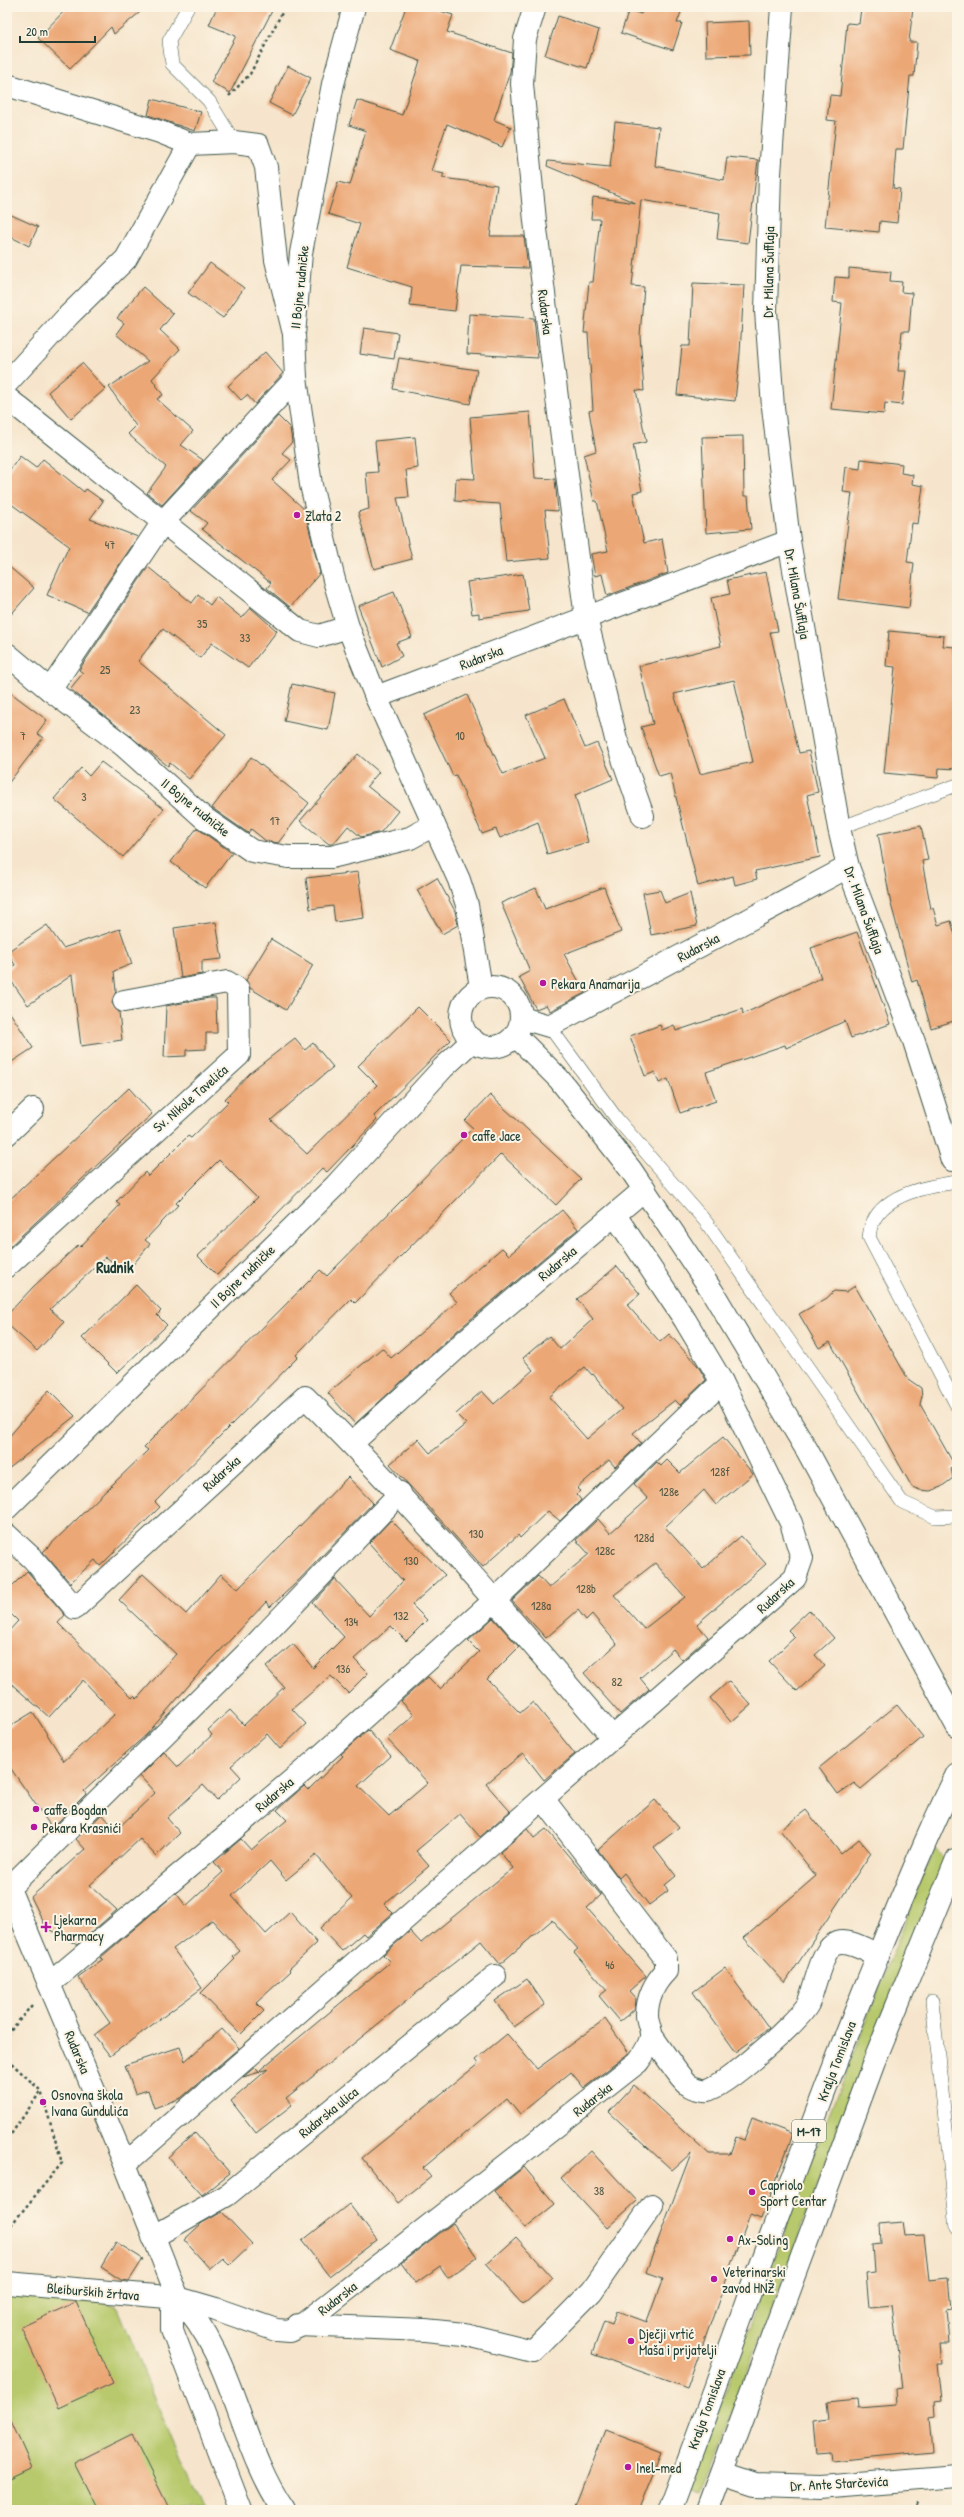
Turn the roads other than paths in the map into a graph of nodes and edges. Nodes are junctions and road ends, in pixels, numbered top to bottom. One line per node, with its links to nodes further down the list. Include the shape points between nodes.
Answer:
1 (188, 7): 6 (lane, via 169,41 172,64 209,101)
2 (354, 7): 8 (street, II Bojne rudničke, via 333,84 301,253)
3 (535, 7): 14 (street, Rudarska, via 525,39 522,84 535,221)
4 (782, 7): 13 (street, Dr. Milana Šufflaja, via 770,174 766,311 773,407)
5 (7, 85): 7 (street, II Bojne rudničke, via 160,132)
6 (234, 142): 7 (street, II Bojne rudničke); 8 (street, II Bojne rudničke, via 258,145 266,167 276,260)
7 (190, 144): 10 (street, via 126,259 68,316)
8 (294, 335): 9 (street)
9 (296, 378): 12 (street); 15 (street, via 311,485)
10 (7, 383)
11 (7, 398): 12 (street)
12 (163, 522): 15 (street, via 300,631 319,636); 17 (street)
13 (789, 541): 14 (street, Rudarska); 22 (street, Dr. Milana Šufflaja)
14 (586, 618): 18 (street, Rudarska); 20 (street, Rudarska, via 616,739)
15 (348, 627): 18 (street)
16 (7, 654): 17 (street, II Bojne rudničke)
17 (50, 690): 21 (street, II Bojne rudničke, via 124,746 204,818 252,851 288,857 331,857 410,838)
18 (376, 697): 21 (street)
19 (957, 785): 22 (lane)
20 (643, 816)
21 (434, 825): 24 (street, via 459,880 467,905)
22 (839, 828): 23 (street, Dr. Milana Šufflaja)
23 (848, 867): 26 (street, Rudarska); 31 (street, Dr. Milana Šufflaja, via 914,1041)
24 (481, 987): 27 (street, via 495,986 511,994 521,1009); 28 (street, via 469,996 461,1014 466,1033)
25 (124, 1001): 35 (street, Sv. Nikole Tavelića, via 227,982 238,989 239,1055)
26 (549, 1026): 27 (street); 41 (lane, via 617,1119 706,1222 902,1502 935,1517)
27 (518, 1027): 28 (street, via 499,1046 481,1045); 33 (street)
28 (473, 1040): 40 (street, II Bojne rudničke, via 443,1068 336,1185)
29 (33, 1109): 30 (street)
30 (7, 1134)
31 (955, 1168)
32 (957, 1182): 37 (lane, via 926,1187 887,1204 873,1222 869,1237)
33 (644, 1189): 34 (street); 44 (street, via 712,1291 807,1450)
34 (615, 1215): 36 (street, Rudarska, via 685,1320); 38 (street, Rudarska, via 466,1340)
35 (7, 1266)
36 (722, 1382): 43 (street, Rudarska); 45 (street, Rudarska, via 791,1523 802,1558 795,1578)
37 (957, 1406)
38 (352, 1443): 39 (street, Rudarska); 42 (street, Rudarska, via 305,1397 75,1608 33,1559)
39 (400, 1493): 43 (street, Rudarska); 49 (street, Rudarska, via 250,1650)
40 (7, 1508)
41 (957, 1516)
42 (7, 1535)
43 (495, 1600): 45 (street, Rudarska); 52 (street, Rudarska, via 315,1761)
44 (957, 1726)
45 (613, 1738): 47 (street, Rudarska)
46 (957, 1774): 50 (street, Kralja Tomislava / M-17, via 930,1829)
47 (544, 1800): 54 (street, via 666,1959 666,1970 657,1980 650,1999 647,2016); 55 (street, Rudarska)
48 (957, 1859): 62 (street, M-17, via 874,2062)
49 (8, 1886): 52 (street, Rudarska)
50 (878, 1955): 54 (street, via 849,1943 839,1942 831,1946 807,2005 788,2026 730,2078 707,2090 689,2086); 66 (street, Kralja Tomislava / M-17, via 766,2245)
51 (495, 1976): 58 (street, Rudarska ulica, via 227,2195)
52 (49, 1984): 55 (street, Rudarska)
53 (932, 2002): 57 (lane)
54 (651, 2035): 61 (street, Rudarska, via 638,2062 314,2316)
55 (125, 2164): 58 (street, Rudarska)
56 (652, 2204): 61 (street, Rudarska, via 592,2291 533,2351 464,2334)
57 (957, 2228)
58 (153, 2237): 60 (street, Rudarska)
59 (7, 2283): 60 (street, Bleiburških žrtava)
60 (178, 2298): 61 (street, Rudarska, via 276,2330 289,2331); 64 (street, Rudarska, via 195,2315 208,2337); 65 (street, via 172,2310 172,2330)
61 (298, 2325)
62 (722, 2474): 63 (street, Dr. Ante Starčevića, via 755,2485 820,2487); 67 (street, M-17)
63 (957, 2476)
64 (279, 2508)
65 (241, 2510)
66 (670, 2510)
67 (708, 2510)

